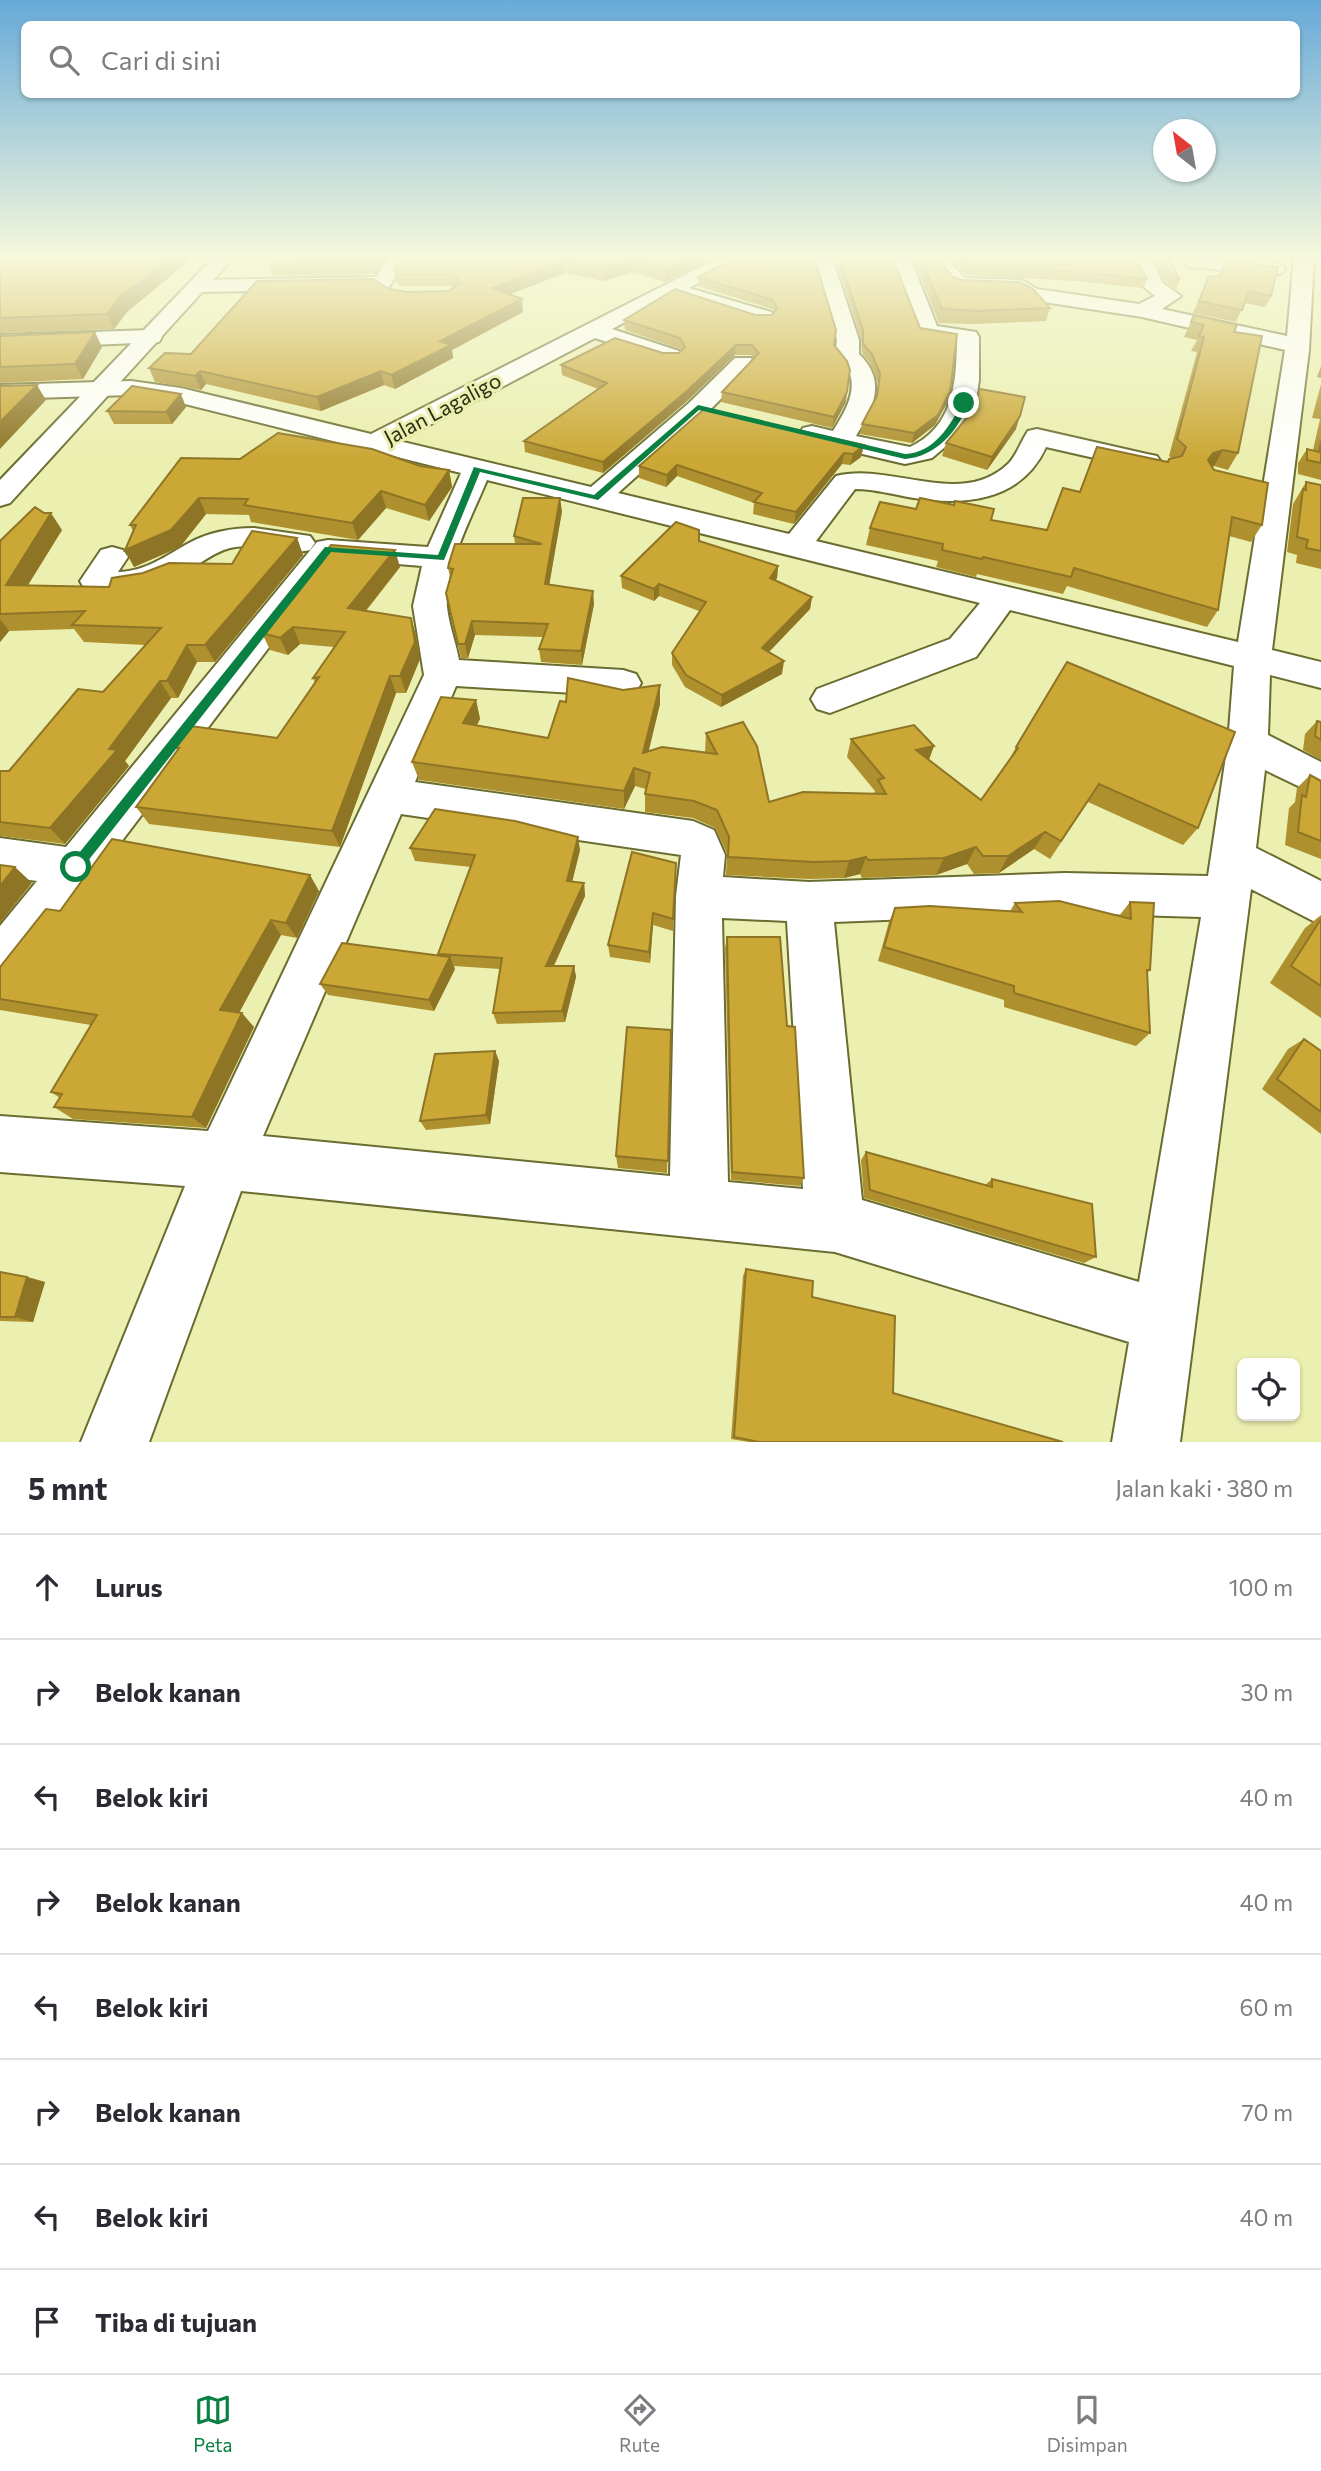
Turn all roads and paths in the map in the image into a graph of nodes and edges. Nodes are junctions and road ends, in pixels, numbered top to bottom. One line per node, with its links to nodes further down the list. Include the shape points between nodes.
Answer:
1 (163, 324): 9 (street)
2 (561, 324): 18 (street, Jalan Lagaligo)
3 (604, 324): 8 (street, Jalan Lagaligo)
4 (845, 324): 21 (street, via 847,354 860,369 864,390 856,415)
5 (925, 324): 21 (street, via 928,331 968,337 959,419 919,455 905,456)
6 (1205, 324): 12 (street)
7 (1298, 324): 12 (street)
8 (593, 330): 13 (street); 20 (street, Jalan Lagaligo)
9 (151, 337): 11 (street); 16 (street)
10 (0, 342): 11 (street)
11 (38, 342): 15 (street)
12 (1296, 345): 31 (street)
13 (671, 356)
14 (743, 363): 25 (street, via 710,410)
15 (0, 376)
16 (103, 388): 17 (street); 20 (street, via 181,396); 24 (street)
17 (0, 392)
18 (416, 396)
19 (794, 430): 21 (street)
20 (360, 433): 23 (street)
21 (840, 440)
22 (1161, 465): 26 (street, via 1037,437 1021,467 992,485 927,492 846,482)
23 (477, 469): 25 (street); 29 (street)
24 (0, 497)
25 (595, 498): 26 (street)
26 (796, 546): 30 (street)
27 (328, 549): 28 (street, via 272,538 228,539 147,580 96,581); 29 (street); 40 (street)
28 (112, 557)
29 (441, 558): 32 (street, via 430,602)
30 (1003, 596): 31 (street); 35 (street, via 963,648)
31 (1253, 658): 33 (street); 36 (street)
32 (442, 672): 34 (street); 38 (street)
33 (1321, 676)
34 (623, 683)
35 (830, 699)
36 (1248, 743): 37 (street); 41 (street)
37 (1321, 781)
38 (388, 795): 42 (street, via 693,839 702,850); 47 (street)
39 (0, 857): 40 (street)
40 (76, 867): 45 (street)
41 (1230, 877): 43 (street, via 1065,893); 44 (street); 50 (street)
42 (699, 897): 43 (street); 48 (street)
43 (809, 902): 49 (street)
44 (1321, 904)
45 (0, 963)
46 (0, 1144): 47 (street)
47 (225, 1161): 48 (street); 51 (street)
48 (699, 1208): 49 (street)
49 (835, 1223): 50 (street)
50 (1163, 1320): 52 (street)
51 (116, 1442)
52 (1146, 1442)

